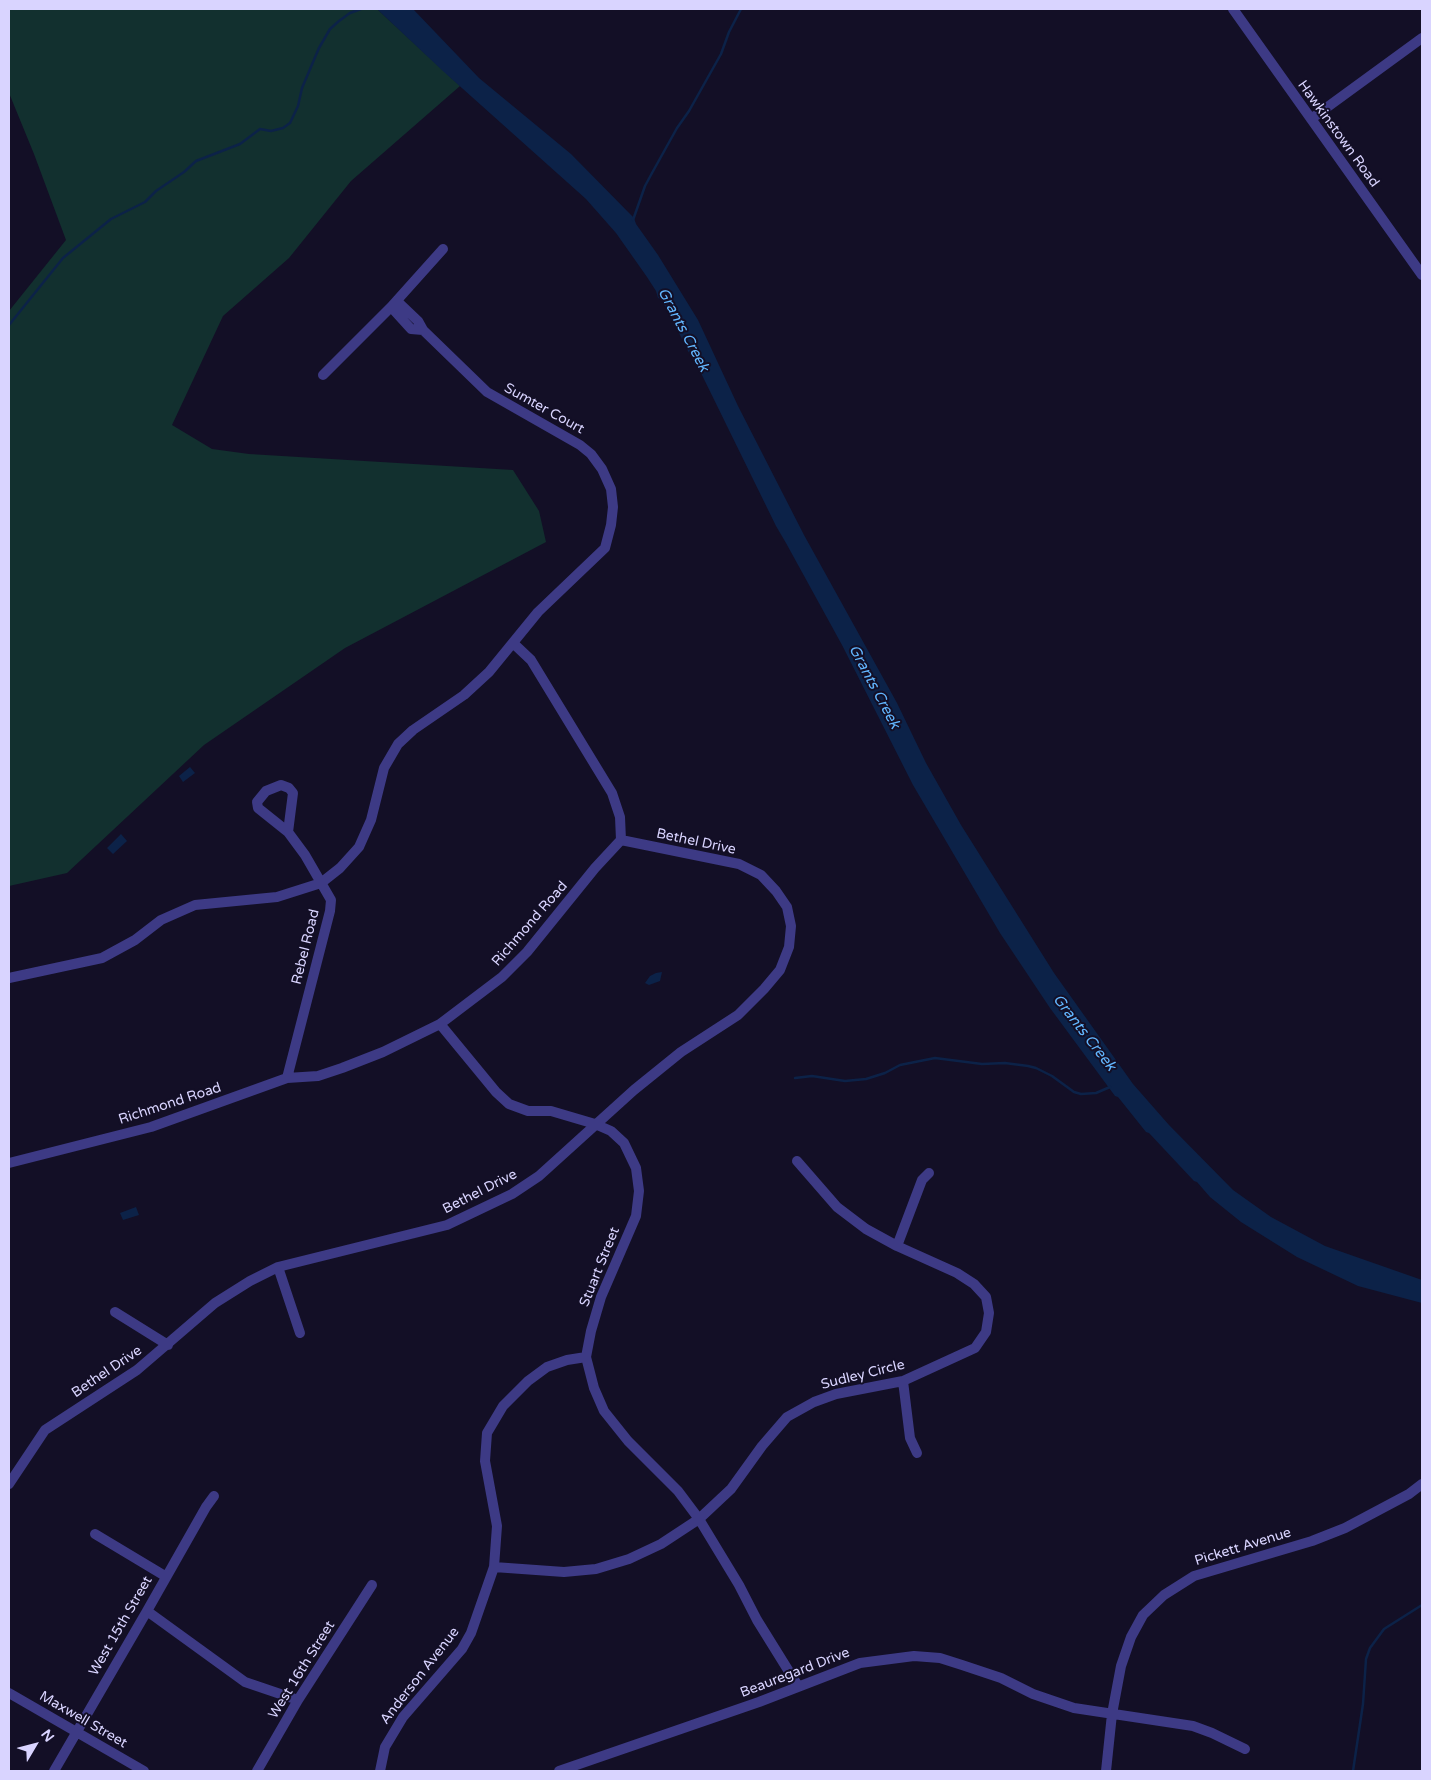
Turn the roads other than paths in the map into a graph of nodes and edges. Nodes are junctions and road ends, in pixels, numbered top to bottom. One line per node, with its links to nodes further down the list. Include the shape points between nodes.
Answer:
1 (1233, 9): 3 (street, Hawkinstown Road)
2 (1422, 38): 3 (street)
3 (1311, 119): 5 (street, Hawkinstown Road)
4 (443, 248): 6 (street)
5 (1422, 275)
6 (394, 304): 7 (street); 8 (street, Sumter Court, via 418,321 423,330 487,392 580,444 602,469 611,489 613,507 605,548 538,612)
7 (323, 375)
8 (513, 643): 10 (street, via 530,660 612,793 620,817); 11 (street, Sumter Court, via 464,695 398,744 384,768 371,820 359,847)
9 (288, 832): 9 (street, Rebel Road, via 258,808 257,802 266,792 281,785 292,793); 11 (street, Rebel Road)
10 (621, 840): 13 (street, Richmond Road, via 527,952 502,977); 15 (street, Bethel Drive, via 739,864 761,875 787,908 791,926 789,947 780,970 738,1016 681,1052)
11 (321, 883): 12 (street, via 277,897 195,905 161,920 135,940 102,958); 14 (street, Rebel Road, via 331,900 330,911)
12 (9, 978)
13 (440, 1024): 14 (street, Richmond Road, via 342,1068 318,1076); 15 (street, Stuart Street, via 509,1104 528,1111 551,1111)
14 (287, 1078): 17 (street, Richmond Road, via 151,1127)
15 (595, 1124): 20 (street, Bethel Drive, via 540,1176 483,1209 446,1225); 24 (street, Stuart Street, via 611,1131 624,1143 636,1168 639,1192 636,1216 601,1297)
16 (797, 1160): 19 (street, Sudley Circle, via 837,1208)
17 (9, 1163)
18 (929, 1173): 19 (street, via 922,1180)
19 (897, 1246): 25 (street, Sudley Circle, via 974,1284 986,1297 989,1313 986,1332 975,1348)
20 (278, 1267): 22 (street); 23 (street, Bethel Drive, via 215,1303)
21 (115, 1312): 23 (street)
22 (300, 1333)
23 (168, 1345): 27 (street, Bethel Drive, via 137,1370 45,1430)
24 (586, 1357): 30 (street, Stuart Street, via 604,1411 628,1441 678,1491); 32 (street, Anderson Avenue, via 547,1367 528,1381 503,1406 487,1433 484,1462 497,1526)
25 (903, 1381): 26 (street, via 910,1438); 30 (street, Sudley Circle, via 836,1394 787,1417 731,1489)
26 (917, 1454)
27 (9, 1484)
28 (1422, 1484): 39 (street, Pickett Avenue, via 1345,1528 1194,1576 1164,1595 1143,1615 1131,1637 1121,1666)
29 (214, 1496): 33 (street, West 15th Street)
30 (699, 1519): 32 (street, Sudley Circle, via 661,1544 629,1559 596,1569 564,1572); 36 (street, Stuart Street)
31 (95, 1534): 33 (street)
32 (494, 1567): 45 (street, Anderson Avenue, via 471,1633 462,1649 403,1718 385,1747)
33 (166, 1576): 35 (street, West 15th Street)
34 (372, 1585): 38 (street, West 16th Street)
35 (147, 1611): 38 (street, via 245,1682); 40 (street, West 15th Street)
36 (798, 1686): 39 (street, Beauregard Drive, via 860,1663 914,1656 940,1658 1001,1678 1033,1694 1074,1708); 46 (street, Beauregard Drive)
37 (9, 1693): 40 (street, Maxwell Street)
38 (298, 1700): 44 (street, West 16th Street)
39 (1112, 1714): 41 (street, Beauregard Drive, via 1193,1726); 47 (street, Pickett Avenue)
40 (76, 1732): 42 (street, West 15th Street); 43 (street, Maxwell Street)
41 (1245, 1749)
42 (54, 1771)
43 (144, 1771)
44 (257, 1771)
45 (380, 1771)
46 (559, 1771)
47 (1106, 1771)

